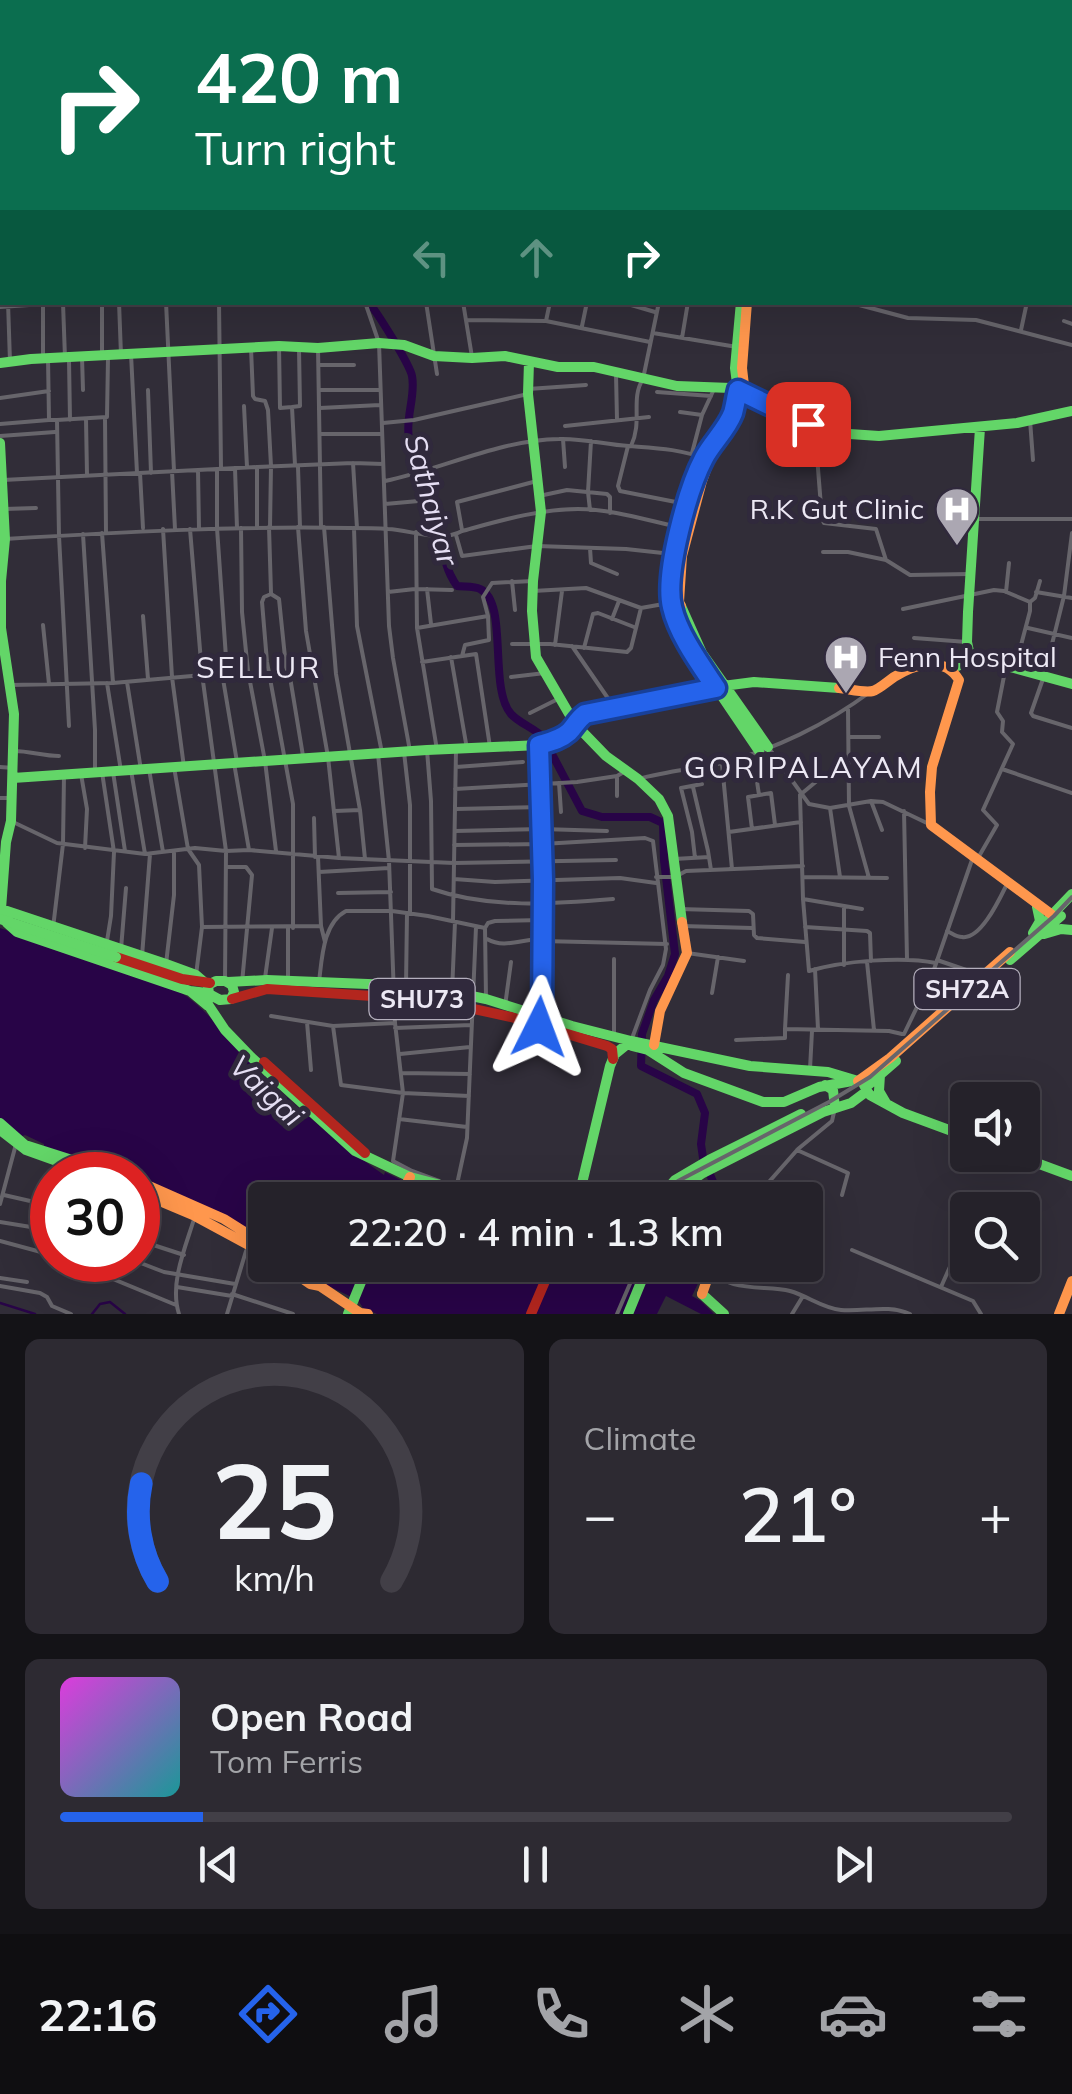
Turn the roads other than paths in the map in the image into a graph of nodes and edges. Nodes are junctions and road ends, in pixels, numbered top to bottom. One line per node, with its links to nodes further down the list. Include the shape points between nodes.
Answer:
1 (8, 305): 18 (street); 47 (street)
2 (43, 305): 45 (street)
3 (63, 305): 43 (street)
4 (102, 305): 40 (street)
5 (119, 305): 39 (street)
6 (166, 305): 38 (street)
7 (218, 305): 37 (street)
8 (366, 305): 30 (street)
9 (426, 305): 41 (street)
10 (464, 305): 21 (street)
11 (549, 305): 22 (street)
12 (586, 305): 25 (street)
13 (628, 305): 20 (street)
14 (658, 305): 20 (street)
15 (688, 305): 28 (street)
16 (859, 305): 26 (street, via 908,318 976,320)
17 (1026, 305): 26 (street)
18 (0, 308)
19 (743, 308): 33 (main road); 62 (main road)
20 (656, 312): 27 (street)
21 (467, 320): 22 (street); 44 (street)
22 (546, 320): 25 (street)
23 (1064, 322): 24 (street)
24 (1072, 324)
25 (582, 326): 29 (street)
26 (1021, 330): 31 (street)
27 (652, 333): 28 (street); 29 (street)
28 (682, 338): 33 (street)
29 (650, 342): 52 (street)
30 (384, 344): 36 (main road); 41 (main road); 57 (street)
31 (1072, 345)
32 (279, 346): 34 (main road); 35 (main road); 66 (street, via 280,408)
33 (737, 347): 62 (main road)
34 (251, 348): 37 (main road); 99 (street, via 253,396 268,410)
35 (298, 348): 36 (main road); 66 (street, via 300,406)
36 (318, 348): 49 (street)
37 (221, 349): 38 (main road); 104 (street)
38 (166, 352): 39 (main road); 106 (street)
39 (126, 355): 40 (main road); 108 (street)
40 (105, 356): 42 (main road); 73 (street)
41 (434, 356): 44 (main road); 51 (street)
42 (82, 357): 43 (main road); 54 (street)
43 (67, 358): 45 (main road); 77 (street)
44 (472, 358): 46 (main road)
45 (46, 359): 47 (main road); 58 (street)
46 (529, 362): 50 (main road); 59 (main road)
47 (5, 363)
48 (354, 365): 49 (street)
49 (319, 366): 56 (street)
50 (616, 372): 52 (main road); 78 (street)
51 (437, 374)
52 (642, 380): 60 (main road); 71 (street)
53 (586, 385): 59 (street)
54 (83, 390)
55 (148, 390): 107 (street)
56 (320, 390): 57 (street); 67 (street)
57 (382, 390): 64 (street)
58 (49, 391): 63 (street); 75 (street)
59 (528, 391): 80 (street); 90 (main road)
60 (713, 391): 61 (street); 62 (main road); 70 (street)
61 (657, 392)
62 (742, 392): 83 (main road, via 836,434); 93 (main road)
63 (0, 398)
64 (382, 405): 67 (street); 80 (street)
65 (244, 406): 100 (street)
66 (292, 407): 98 (street)
67 (320, 408): 85 (street)
68 (1072, 411): 79 (main road)
69 (680, 412): 70 (street)
70 (702, 415): 93 (street)
71 (638, 417): 72 (street); 78 (street); 92 (street)
72 (650, 417)
73 (106, 418): 74 (street); 109 (street)
74 (86, 419): 77 (street); 110 (street)
75 (49, 420): 76 (street); 81 (street)
76 (57, 420): 77 (street); 84 (street)
77 (70, 420)
78 (617, 420): 82 (street)
79 (1030, 420): 83 (main road); 94 (street)
80 (383, 423): 86 (street)
81 (0, 424)
82 (565, 426)
83 (980, 428): 125 (main road)
84 (57, 432): 88 (street); 111 (street)
85 (321, 434): 86 (street); 96 (street)
86 (383, 434): 97 (street)
87 (563, 439): 89 (street); 90 (street); 103 (street)
88 (0, 440): 112 (main road)
89 (591, 441): 92 (street); 115 (street)
90 (536, 442): 113 (street); 114 (main road)
91 (822, 442): 153 (street, via 822,519 876,530)
92 (630, 446): 93 (street); 119 (street, via 620,491)
93 (702, 458): 119 (main road)
94 (1034, 460)
95 (353, 463): 96 (street); 97 (street); 134 (street)
96 (322, 464): 98 (street); 129 (street)
97 (383, 464): 113 (street)
98 (297, 465): 99 (street); 128 (street)
99 (271, 466): 101 (street); 127 (street)
100 (248, 467): 101 (street); 102 (street)
101 (256, 467): 133 (street)
102 (235, 468): 104 (street); 132 (street)
103 (565, 468)
104 (218, 469): 105 (street); 131 (street)
105 (198, 470): 106 (street); 130 (street)
106 (173, 471): 107 (street); 137 (street)
107 (152, 472): 108 (street)
108 (138, 473): 109 (street); 140 (street)
109 (106, 475): 110 (street); 143 (street)
110 (88, 476): 111 (street)
111 (59, 478): 112 (street); 147 (street)
112 (4, 480): 121 (main road)
113 (384, 480): 118 (street)
114 (537, 482): 116 (main road); 141 (street, via 457,502)
115 (588, 492): 116 (street); 122 (street); 124 (street, via 610,496)
116 (539, 496): 123 (main road)
117 (430, 500): 118 (street)
118 (385, 504): 135 (street)
119 (692, 504): 139 (main road)
120 (36, 508): 121 (street)
121 (4, 509): 148 (main road)
122 (590, 510): 123 (street); 124 (street)
123 (541, 512): 141 (street); 149 (main road)
124 (610, 513): 139 (street)
125 (974, 519): 126 (street); 156 (main road)
126 (1072, 519)
127 (269, 527): 128 (street); 133 (street); 167 (street)
128 (299, 527): 129 (street); 235 (street, via 306,631)
129 (323, 527): 134 (street); 236 (street)
130 (199, 528): 131 (street); 138 (street)
131 (217, 528): 132 (street); 201 (street)
132 (239, 528): 133 (street); 200 (street)
133 (257, 528)
134 (355, 528): 135 (street); 233 (street, via 358,626)
135 (386, 528): 142 (street); 164 (street)
136 (163, 529): 137 (street); 140 (street); 205 (street)
137 (175, 529): 138 (street)
138 (190, 529): 203 (street)
139 (684, 529): 152 (main road)
140 (143, 530): 143 (street)
141 (462, 531): 146 (street)
142 (416, 532): 146 (street); 160 (street)
143 (104, 533): 145 (street); 210 (street)
144 (1072, 533): 169 (street)
145 (83, 534): 147 (street); 209 (street)
146 (456, 534): 149 (street, via 462,556)
147 (59, 536): 148 (street); 212 (street)
148 (5, 539): 214 (main road, via 1,628)
149 (537, 546): 150 (street); 159 (main road)
150 (590, 548): 152 (street); 155 (street, via 592,565)
151 (823, 552): 153 (street)
152 (678, 555): 172 (main road)
153 (886, 560): 156 (street, via 910,575)
154 (1008, 563): 165 (street)
155 (617, 574)
156 (970, 574): 168 (main road)
157 (512, 580): 159 (street); 176 (street); 178 (street, via 492,583 483,596)
158 (1040, 581): 166 (street)
159 (533, 586): 163 (street); 190 (main road)
160 (415, 589): 161 (street); 164 (street); 183 (street)
161 (428, 589): 162 (street); 181 (street)
162 (452, 590)
163 (562, 591): 171 (street, via 586,588); 191 (street)
164 (388, 592): 232 (street)
165 (1006, 592): 168 (street); 173 (street)
166 (1036, 592): 169 (street); 173 (street)
167 (271, 594): 237 (street, via 280,600); 238 (street, via 262,602 267,662)
168 (969, 596): 175 (street); 188 (main road)
169 (1064, 596): 170 (street); 185 (street)
170 (1072, 598)
171 (619, 601): 174 (street); 179 (street)
172 (675, 602): 174 (street); 215 (main road)
173 (1030, 602): 184 (street)
174 (640, 608): 182 (street)
175 (902, 608)
176 (514, 610)
177 (143, 616): 207 (street)
178 (488, 616): 181 (street); 194 (street, via 488,640 465,645)
179 (612, 619): 182 (street); 193 (street, via 593,614)
180 (43, 625): 211 (street)
181 (431, 626): 183 (street)
182 (635, 627): 193 (street, via 626,652)
183 (416, 628): 197 (street)
184 (1026, 628): 185 (street); 199 (street)
185 (1055, 634): 187 (street); 204 (street)
186 (914, 638): 188 (street)
187 (1072, 638)
188 (967, 642): 195 (main road)
189 (512, 644): 190 (street)
190 (535, 644): 191 (street); 202 (main road)
191 (555, 645): 192 (street)
192 (572, 646): 193 (street); 218 (street)
193 (584, 648)
194 (462, 656): 196 (street); 227 (street, via 477,656)
195 (970, 656): 198 (main road, via 958,666); 199 (main road)
196 (451, 657): 197 (street); 230 (street)
197 (422, 662): 229 (street)
198 (943, 664): 216 (main road, via 918,665); 278 (main road, via 959,680 933,762)
199 (1010, 667): 204 (main road); 248 (street, via 998,712 1002,732 1014,744)
200 (248, 671): 201 (street); 239 (street)
201 (224, 673): 203 (street); 241 (street)
202 (545, 673): 206 (street); 217 (main road)
203 (202, 674): 205 (street); 243 (street)
204 (1044, 676): 213 (main road); 223 (street, via 1032,714)
205 (172, 677): 207 (street); 246 (street)
206 (510, 677)
207 (148, 680): 208 (street)
208 (126, 682): 210 (street); 249 (street)
209 (92, 683): 210 (street); 212 (street); 249 (street)
210 (110, 683): 249 (street)
211 (50, 684): 212 (street); 214 (street)
212 (68, 684): 222 (street)
213 (1072, 684)
214 (10, 685): 231 (main road)
215 (719, 687): 216 (main road, via 754,682); 218 (main road); 228 (main road)
216 (872, 691): 219 (street)
217 (560, 698): 220 (street); 221 (main road)
218 (614, 707): 221 (main road, via 585,714)
219 (848, 708): 224 (street); 228 (street)
220 (530, 713)
221 (575, 724): 226 (main road); 252 (main road)
222 (69, 726)
223 (1072, 728)
224 (849, 737): 225 (street); 267 (street)
225 (879, 737)
226 (539, 745): 227 (main road); 258 (street)
227 (490, 748): 230 (main road)
228 (763, 749): 242 (street); 263 (street)
229 (432, 750): 230 (main road); 232 (main road); 310 (street)
230 (461, 750): 244 (street)
231 (14, 751): 234 (street); 250 (main road)
232 (407, 752): 233 (main road); 309 (street)
233 (380, 753): 236 (main road); 308 (street)
234 (59, 756)
235 (328, 756): 236 (main road); 237 (main road); 272 (street)
236 (351, 756): 271 (street)
237 (304, 759): 238 (main road)
238 (286, 760): 239 (main road); 299 (street)
239 (265, 762): 241 (main road); 297 (street)
240 (522, 762): 244 (street)
241 (236, 763): 243 (main road); 292 (street)
242 (722, 763): 255 (street); 285 (street)
243 (214, 765): 246 (main road); 296 (street)
244 (456, 766): 260 (street)
245 (0, 767): 250 (street)
246 (179, 767): 249 (main road); 290 (street)
247 (755, 768): 262 (street)
248 (1002, 769): 261 (street); 301 (street, via 982,810 997,826)
249 (122, 771): 251 (main road); 293 (street); 294 (street); 295 (street); 298 (street)
250 (14, 773): 253 (main road); 265 (main road)
251 (82, 774): 253 (main road); 289 (street)
252 (621, 774): 255 (main road); 256 (street); 264 (street)
253 (64, 775): 286 (street)
254 (824, 775): 263 (street)
255 (638, 779): 305 (main road, via 668,816)
256 (559, 783): 258 (street); 274 (street)
257 (702, 784): 259 (street)
258 (540, 785): 260 (street); 268 (street)
259 (692, 786): 303 (street, via 681,788); 304 (street)
260 (456, 789): 270 (street)
261 (1072, 793)
262 (759, 795): 279 (street, via 771,793); 281 (street, via 748,797)
263 (800, 795): 269 (street, via 808,804); 277 (street)
264 (616, 796)
265 (6, 798): 276 (main road)
266 (872, 801): 267 (street); 273 (street); 282 (street)
267 (848, 806): 269 (street); 322 (street)
268 (540, 807): 270 (street); 280 (street)
269 (830, 808): 321 (street)
270 (456, 809): 283 (street)
271 (360, 810): 272 (street); 306 (street)
272 (335, 811): 302 (street)
273 (904, 811): 278 (street); 373 (street)
274 (561, 812)
275 (314, 818): 300 (street)
276 (11, 822): 286 (street); 341 (main road)
277 (801, 822): 279 (street); 313 (street)
278 (931, 825): 301 (main road)
279 (775, 826): 281 (street)
280 (542, 828): 283 (street); 284 (street); 287 (street)
281 (752, 828): 285 (street)
282 (882, 830)
283 (455, 831): 288 (street)
284 (607, 831)
285 (729, 832): 316 (street)
286 (63, 844): 289 (street); 351 (street)
287 (542, 844): 288 (street); 312 (street); 326 (street, via 650,838)
288 (454, 846): 311 (street)
289 (85, 848): 293 (street)
290 (188, 849): 291 (street); 296 (street); 348 (street, via 199,865)
291 (174, 850): 295 (street); 378 (street)
292 (249, 850): 296 (street); 297 (street)
293 (114, 852): 294 (street); 366 (street)
294 (125, 852): 298 (street)
295 (163, 852): 298 (street)
296 (226, 852): 314 (street)
297 (276, 852): 299 (street)
298 (148, 854): 370 (street)
299 (293, 855): 300 (street); 355 (street)
300 (316, 857): 302 (street); 318 (street)
301 (975, 857): 327 (main road); 360 (street)
302 (339, 858): 306 (street)
303 (695, 858): 304 (street); 305 (street)
304 (709, 858): 317 (street)
305 (673, 859): 320 (main road)
306 (365, 860): 308 (street)
307 (616, 860): 312 (street)
308 (389, 861): 309 (street); 315 (street)
309 (410, 861): 310 (street); 342 (street)
310 (431, 861): 311 (street); 331 (street, via 431,887)
311 (454, 862): 312 (street); 324 (street)
312 (542, 862): 325 (street)
313 (803, 866): 316 (street); 319 (street)
314 (226, 867): 352 (street); 353 (street, via 251,871)
315 (390, 868): 318 (street); 329 (street)
316 (732, 869): 317 (street)
317 (710, 870): 320 (street)
318 (319, 872): 346 (street)
319 (804, 876): 321 (street); 334 (street)
320 (675, 877): 326 (street); 338 (main road)
321 (840, 877): 322 (street)
322 (869, 878): 323 (street)
323 (887, 878)
324 (454, 879): 325 (street); 331 (street)
325 (543, 880): 326 (street); 335 (street)
326 (656, 880): 367 (street)
327 (1008, 882): 336 (main road); 360 (street, via 975,934 962,938)
328 (126, 888): 368 (street)
329 (391, 892): 330 (street); 340 (street)
330 (338, 893)
331 (454, 895): 335 (street); 345 (street)
332 (1072, 898): 343 (main road, SH72A); 442 (street, bridge, via 870,1077)
333 (613, 899): 335 (street)
334 (803, 899): 337 (street); 350 (street)
335 (543, 902): 344 (street)
336 (1034, 902): 343 (main road); 361 (main road, via 1040,921)
337 (844, 906): 339 (street); 359 (street)
338 (679, 909): 347 (main road); 357 (street, via 749,912)
339 (862, 910)
340 (392, 911): 342 (street); 364 (street, via 339,914); 390 (street)
341 (0, 913): 351 (main road); 368 (main road, SHU73, bridge); 389 (main road, via 18,932 190,991)
342 (408, 913): 345 (street); 388 (street)
343 (1055, 917): 358 (main road); 361 (main road, SH72A)
344 (542, 920): 356 (street, via 495,920); 363 (street)
345 (454, 922): 349 (street); 391 (street)
346 (321, 926): 355 (street); 364 (street)
347 (682, 926): 357 (street); 369 (main road)
348 (202, 927): 352 (street); 389 (street)
349 (476, 927): 356 (street); 394 (street)
350 (804, 927): 359 (street); 365 (street)
351 (53, 928): 366 (main road)
352 (226, 928): 353 (street); 385 (street)
353 (248, 928): 354 (street); 387 (street)
354 (272, 928): 355 (street); 383 (street)
355 (290, 928): 384 (street)
356 (485, 928): 362 (street)
357 (754, 928): 365 (street, via 759,939)
358 (1072, 928): 361 (main road)
359 (843, 931): 377 (street, via 869,932); 379 (street)
360 (947, 931): 375 (street)
361 (1033, 937): 382 (main road, SH72A); 416 (main road, SH72A)
362 (487, 939): 363 (street); 394 (street)
363 (542, 940): 367 (street); 399 (street)
364 (325, 942): 386 (street)
365 (806, 942): 380 (street, via 809,971)
366 (106, 944): 368 (main road)
367 (667, 944): 408 (street, via 663,965)
368 (118, 953): 370 (main road); 389 (main road, SHU73)
369 (688, 953): 371 (street); 410 (main road)
370 (142, 956): 378 (main road)
371 (718, 958): 374 (street); 392 (street)
372 (614, 959): 408 (street)
373 (906, 959): 375 (street); 377 (street)
374 (744, 961)
375 (936, 961): 382 (street); 406 (street)
376 (511, 962): 395 (street)
377 (869, 962): 379 (street); 404 (street)
378 (166, 964): 389 (main road)
379 (844, 965): 380 (street)
380 (815, 968): 405 (street)
381 (788, 975): 403 (street)
382 (980, 978): 406 (main road, SH72A)
383 (265, 980): 384 (main road, SHU73); 387 (main road, SHU73)
384 (288, 980): 386 (main road, SHU73)
385 (226, 982): 387 (main road, SHU73); 389 (main road, SHU73); 393 (main road, via 234,990)
386 (319, 982): 390 (main road, SHU73)
387 (242, 983)
388 (406, 986): 390 (main road, SHU73); 391 (main road, SHU73)
389 (207, 991): 393 (main road, SHU73); 397 (main road); 431 (main road, via 225,1030 250,1056)
390 (393, 991): 393 (main road, SHU73, via 267,989); 394 (main road, SHU73); 401 (street)
391 (452, 992): 394 (main road, SHU73)
392 (712, 994)
393 (230, 999): 397 (main road)
394 (477, 1001): 395 (main road, SHU73); 399 (main road, SHU73); 402 (street)
395 (505, 1006): 399 (main road, SHU73)
396 (272, 1016): 398 (street)
397 (223, 1018): 431 (main road)
398 (307, 1022): 400 (street); 412 (street)
399 (540, 1022): 408 (main road, SHU73)
400 (333, 1026): 401 (street); 419 (street, via 340,1084)
401 (395, 1026): 402 (street); 411 (street)
402 (471, 1026): 409 (street)
403 (785, 1029): 405 (street); 407 (street, via 785,1038)
404 (874, 1030): 405 (street); 406 (street)
405 (815, 1031): 413 (street)
406 (907, 1037): 418 (main road, SH72A)
407 (736, 1040)
408 (622, 1043): 410 (main road, SHU73); 440 (main road, via 612,1059)
409 (470, 1047): 411 (street); 415 (street)
410 (650, 1047): 413 (main road, SHU73); 417 (main road, via 684,1073 763,1102 784,1102)
411 (398, 1055): 414 (street)
412 (311, 1070)
413 (810, 1070): 418 (main road, SHU73)
414 (401, 1073): 415 (street); 419 (street)
415 (470, 1074): 420 (street)
416 (880, 1075): 418 (main road, SH72A); 421 (main road)
417 (826, 1086): 418 (main road); 422 (main road)
418 (863, 1086): 421 (main road); 422 (main road, via 852,1102)
419 (403, 1092): 420 (street); 423 (street)
420 (469, 1096): 425 (street)
421 (886, 1105): 426 (main road)
422 (835, 1108): 428 (street, via 832,1121); 433 (main road, bridge)
423 (399, 1119): 425 (street); 438 (street, via 392,1161)
424 (0, 1126): 427 (main road); 430 (main road)
425 (467, 1127): 439 (street)
426 (950, 1131)
427 (16, 1144): 429 (main road); 446 (street)
428 (797, 1150): 444 (street); 447 (street, via 848,1173)
429 (32, 1152)
430 (50, 1152)
431 (370, 1157): 435 (main road)
432 (1040, 1164): 434 (main road)
433 (700, 1170): 441 (main road); 443 (main road)
434 (1072, 1176)
435 (409, 1179): 436 (main road); 437 (main road)
436 (408, 1182)
437 (424, 1182)
438 (439, 1182)
439 (456, 1182)
440 (582, 1182)
441 (673, 1182)
442 (678, 1182)
443 (690, 1182)
444 (769, 1182)
445 (160, 1191): 454 (main road)
446 (2, 1194): 448 (street); 450 (street)
447 (842, 1195)
448 (30, 1201)
449 (160, 1201): 451 (main road)
450 (0, 1204)
451 (195, 1216): 456 (main road); 461 (street)
452 (0, 1222): 453 (street)
453 (30, 1227)
454 (248, 1234)
455 (0, 1241): 458 (street)
456 (248, 1245)
457 (160, 1247): 461 (street)
458 (30, 1249)
459 (852, 1250): 481 (street)
460 (246, 1251): 477 (street)
461 (184, 1255): 464 (street)
462 (950, 1267): 481 (street)
463 (160, 1271): 464 (street)
464 (178, 1275): 477 (street); 479 (street)
465 (0, 1278): 467 (street)
466 (1072, 1281): 498 (main road)
467 (27, 1282)
468 (123, 1282): 484 (street)
469 (307, 1282): 480 (main road)
470 (318, 1282): 480 (main road)
471 (364, 1282): 485 (main road)
472 (545, 1282): 491 (main road)
473 (631, 1282): 492 (street)
474 (641, 1282): 493 (main road)
475 (703, 1282): 494 (main road, via 702,1294)
476 (730, 1282): 483 (street)
477 (235, 1284): 482 (street)
478 (0, 1286): 487 (street, via 40,1292)
479 (176, 1286): 482 (street); 484 (street)
480 (320, 1286): 485 (main road)
481 (941, 1287): 497 (street, via 974,1301)
482 (232, 1295): 489 (street); 490 (street)
483 (803, 1296): 495 (street); 496 (street, via 839,1310 896,1308)
484 (176, 1305): 486 (street)
485 (357, 1310)
486 (178, 1313): 488 (street)
487 (71, 1314)
488 (188, 1314)
489 (227, 1314)
490 (293, 1314)
491 (531, 1314)
492 (618, 1314)
493 (628, 1314)
494 (721, 1314)
495 (792, 1314)
496 (910, 1314)
497 (980, 1314)
498 (1060, 1314)

